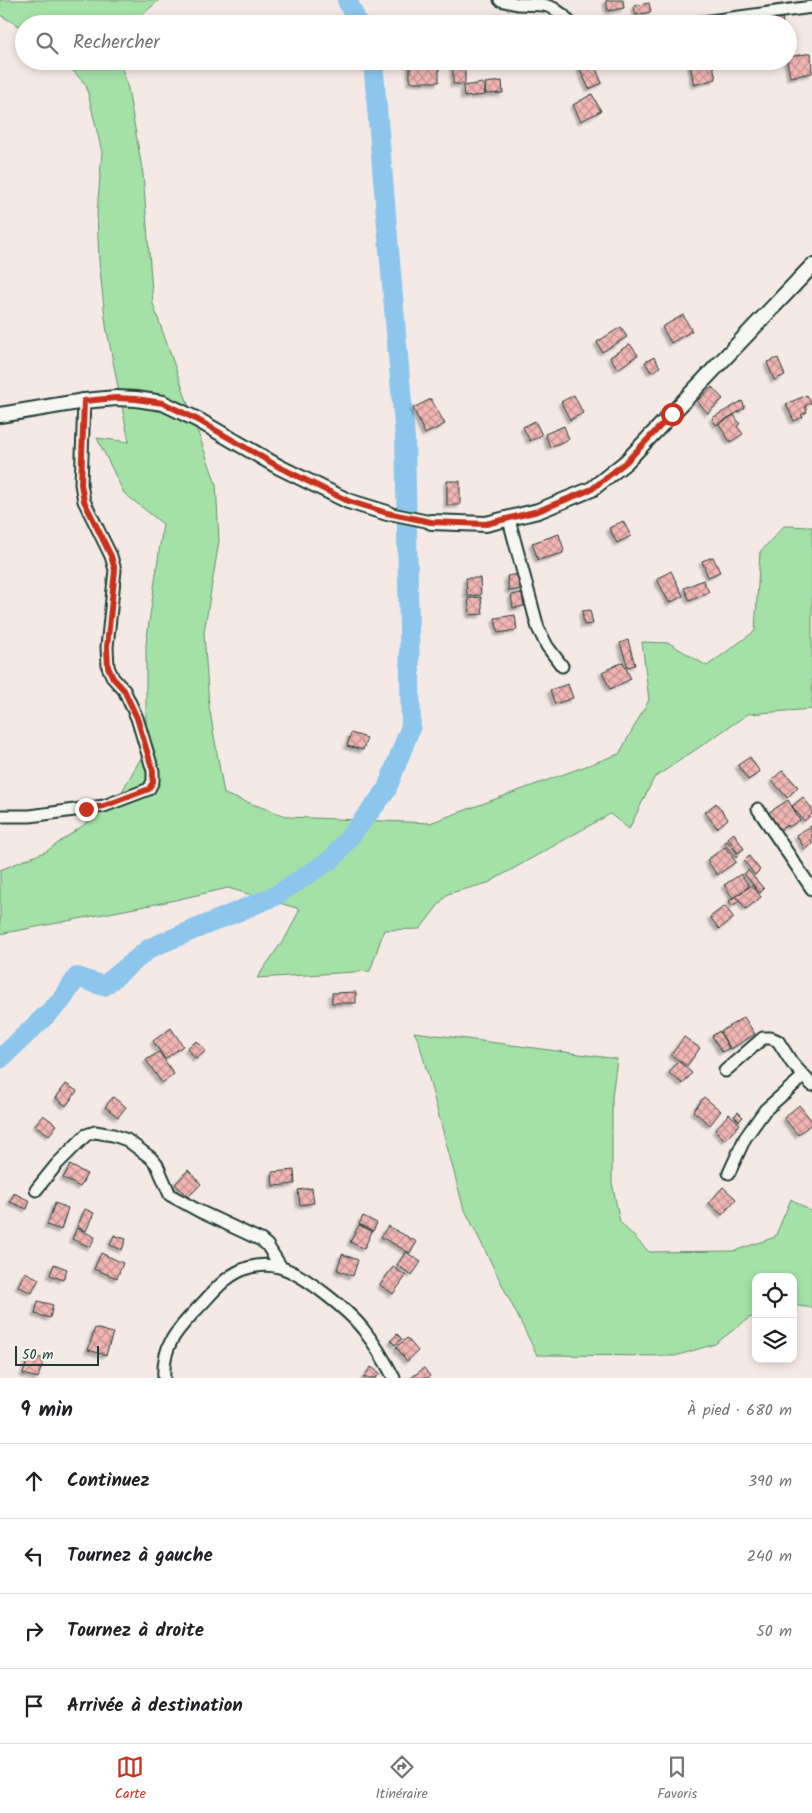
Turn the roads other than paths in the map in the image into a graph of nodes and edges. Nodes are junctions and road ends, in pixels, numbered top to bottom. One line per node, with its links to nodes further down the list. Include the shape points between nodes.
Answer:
1 (500, 0): 3 (street, via 544,5)
2 (812, 7): 4 (street)
3 (563, 15)
4 (754, 15)
5 (812, 266): 9 (street, via 626,462 592,489)
6 (84, 401): 7 (street); 8 (street, via 123,398 163,403 348,501); 13 (street, via 81,484 84,501 115,570 108,667 124,690 137,718 153,771 153,782 149,789 104,806 30,816)
7 (0, 416)
8 (387, 513): 10 (street)
9 (509, 520): 10 (street, via 486,524); 11 (street, via 538,628)
10 (431, 522)
11 (562, 666)
12 (758, 809): 14 (street)
13 (0, 816)
14 (812, 889)
15 (724, 1071): 16 (street, via 764,1038 771,1038 778,1041 792,1064)
16 (808, 1081): 17 (street, via 765,1110 745,1138)
17 (729, 1173)
18 (36, 1190): 19 (street, via 86,1134 113,1135 127,1140 151,1158 170,1195 261,1240)
19 (281, 1267): 20 (street, via 271,1265 244,1269 227,1278 174,1334 166,1351); 21 (street, via 322,1292 349,1314 366,1332)
20 (164, 1378)
21 (394, 1378)

